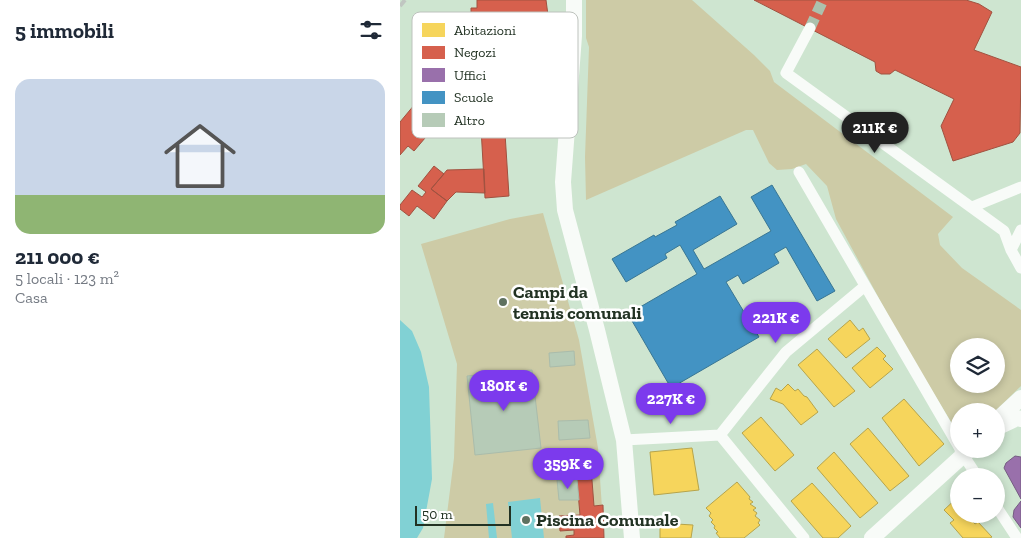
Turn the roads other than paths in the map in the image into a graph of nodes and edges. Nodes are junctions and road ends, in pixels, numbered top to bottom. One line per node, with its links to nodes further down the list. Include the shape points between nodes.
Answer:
1 (810, 28): 5 (street, via 786,73)
2 (566, 138): 16 (street, via 563,182 565,210)
3 (799, 172): 9 (street)
4 (1021, 188): 5 (street)
5 (972, 207): 7 (street, via 1004,231)
6 (1021, 230): 7 (street)
7 (1011, 250): 8 (street)
8 (1021, 268)
9 (865, 286): 14 (street); 15 (street, via 786,352)
10 (1021, 398): 11 (street)
11 (1005, 413)
12 (1021, 419): 13 (street)
13 (1005, 424)
14 (950, 428)
15 (720, 435): 16 (street); 20 (street)
16 (624, 440): 19 (street)
17 (955, 458): 21 (street)
18 (1005, 520): 22 (street)
19 (632, 538)
20 (804, 538)
21 (872, 538)
22 (1017, 538)

